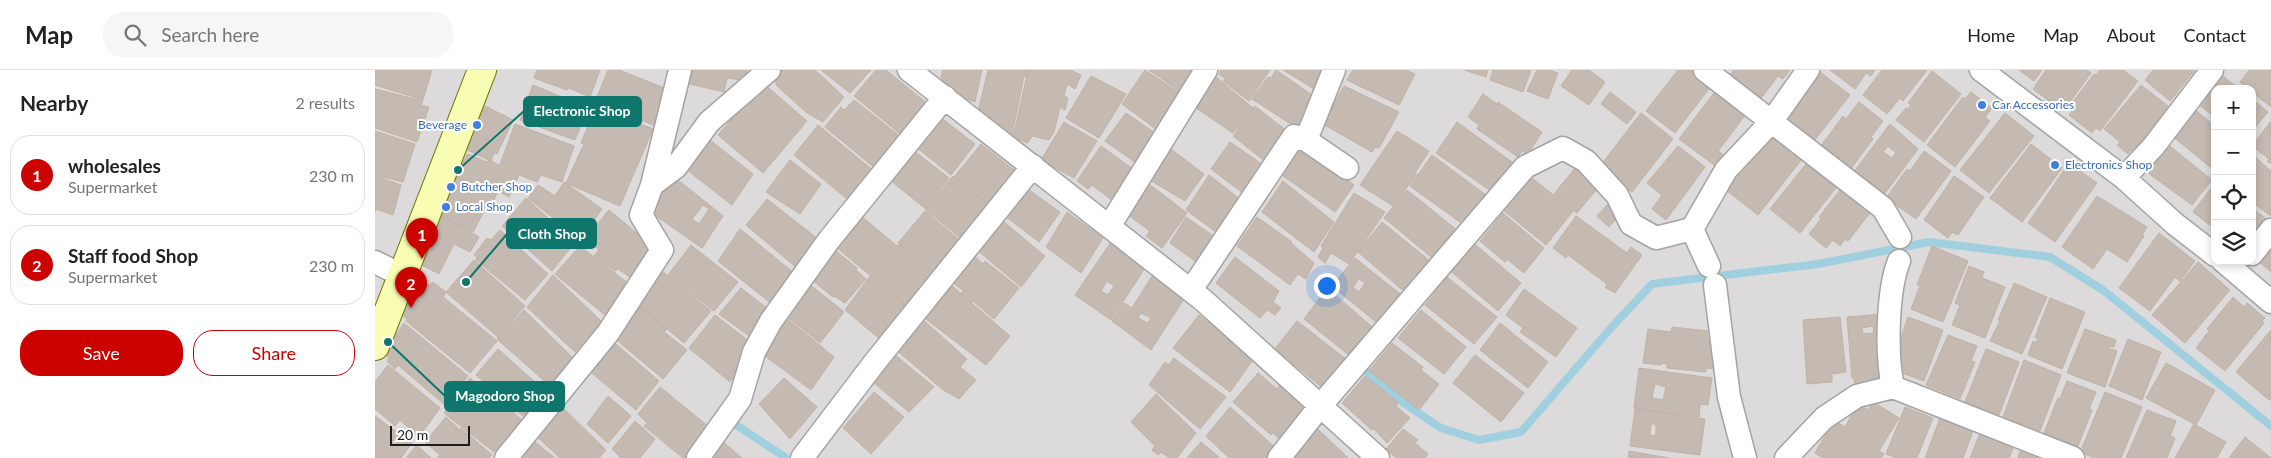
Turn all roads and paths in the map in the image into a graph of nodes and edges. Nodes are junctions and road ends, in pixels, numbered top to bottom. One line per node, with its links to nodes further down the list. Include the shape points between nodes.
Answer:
1 (482, 70): 27 (main road)
2 (680, 70): 17 (street)
3 (769, 70): 17 (street, via 709,122 676,167)
4 (909, 70): 11 (street)
5 (1206, 70): 18 (street)
6 (1334, 70): 13 (street)
7 (1705, 70): 12 (street)
8 (1809, 70): 12 (street)
9 (1981, 70): 16 (street)
10 (2211, 70): 16 (street, via 2153,146)
11 (945, 97): 14 (street); 34 (street, via 829,240 771,321 753,352 740,399)
12 (1772, 121): 19 (street, via 1725,170); 21 (street, via 1883,208)
13 (1306, 140): 15 (street); 28 (street, via 1294,136)
14 (1033, 166): 18 (street); 35 (street)
15 (1347, 168)
16 (2124, 178): 23 (street)
17 (652, 185): 33 (street, via 641,215 662,250 608,333)
18 (1110, 225): 28 (street)
19 (1692, 228): 32 (street, via 1656,238 1631,224 1617,195 1586,161 1563,148 1525,167); 38 (street, via 1712,276 1729,397)
20 (2271, 230): 22 (street)
21 (1900, 237)
22 (2256, 249)
23 (2211, 252)
24 (1899, 261): 31 (street, via 1891,291 1889,369)
25 (375, 262): 27 (street)
26 (2235, 265): 29 (street)
27 (403, 276): 30 (main road)
28 (1191, 290): 32 (street)
29 (2271, 302)
30 (375, 346)
31 (1893, 387): 39 (street, via 1857,396 1824,418); 40 (street)
32 (1321, 405): 36 (street); 37 (street)
33 (506, 458)
34 (698, 458)
35 (802, 458)
36 (1279, 458)
37 (1378, 458)
38 (1745, 458)
39 (1786, 458)
40 (2073, 458)

